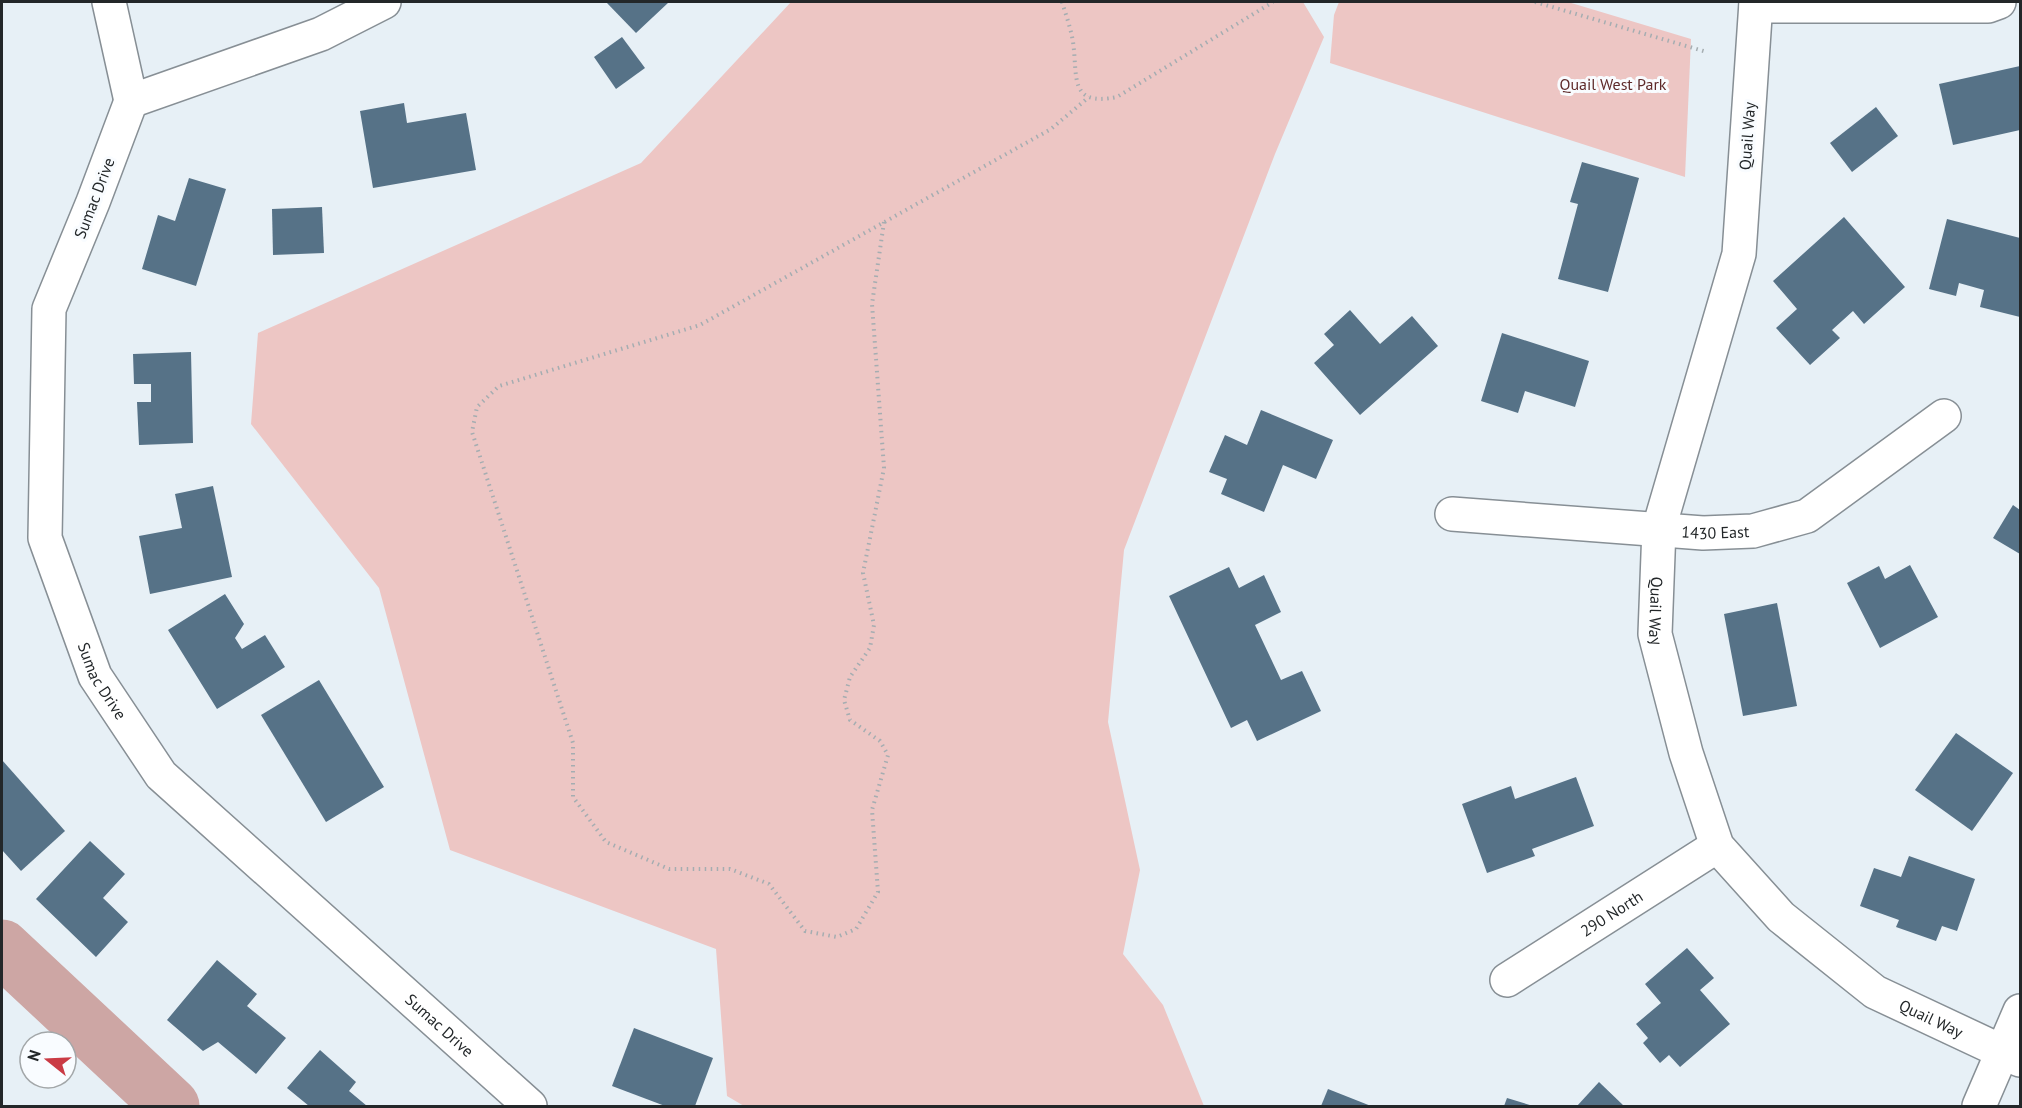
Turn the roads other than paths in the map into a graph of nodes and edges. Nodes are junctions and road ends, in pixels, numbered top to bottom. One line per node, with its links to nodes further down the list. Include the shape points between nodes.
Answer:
1 (109, 2): 5 (street)
2 (384, 2): 5 (street, via 321,34)
3 (1999, 2): 4 (street, via 1988,6)
4 (1756, 4): 8 (street, Quail Way, via 1738,254)
5 (130, 101): 13 (street, Sumac Drive, via 49,309 45,538 95,676 161,775)
6 (1944, 416): 8 (street, 1430 East, via 1807,516 1753,531 1702,533)
7 (1452, 514): 8 (street, 1430 East)
8 (1659, 528): 9 (street, Quail Way, via 1655,634 1686,753)
9 (1717, 846): 10 (street, 290 North); 12 (street, Quail Way, via 1781,917 1875,992)
10 (1507, 981)
11 (2020, 1011): 12 (street)
12 (2012, 1057): 14 (street)
13 (530, 1107)
14 (1979, 1107)

